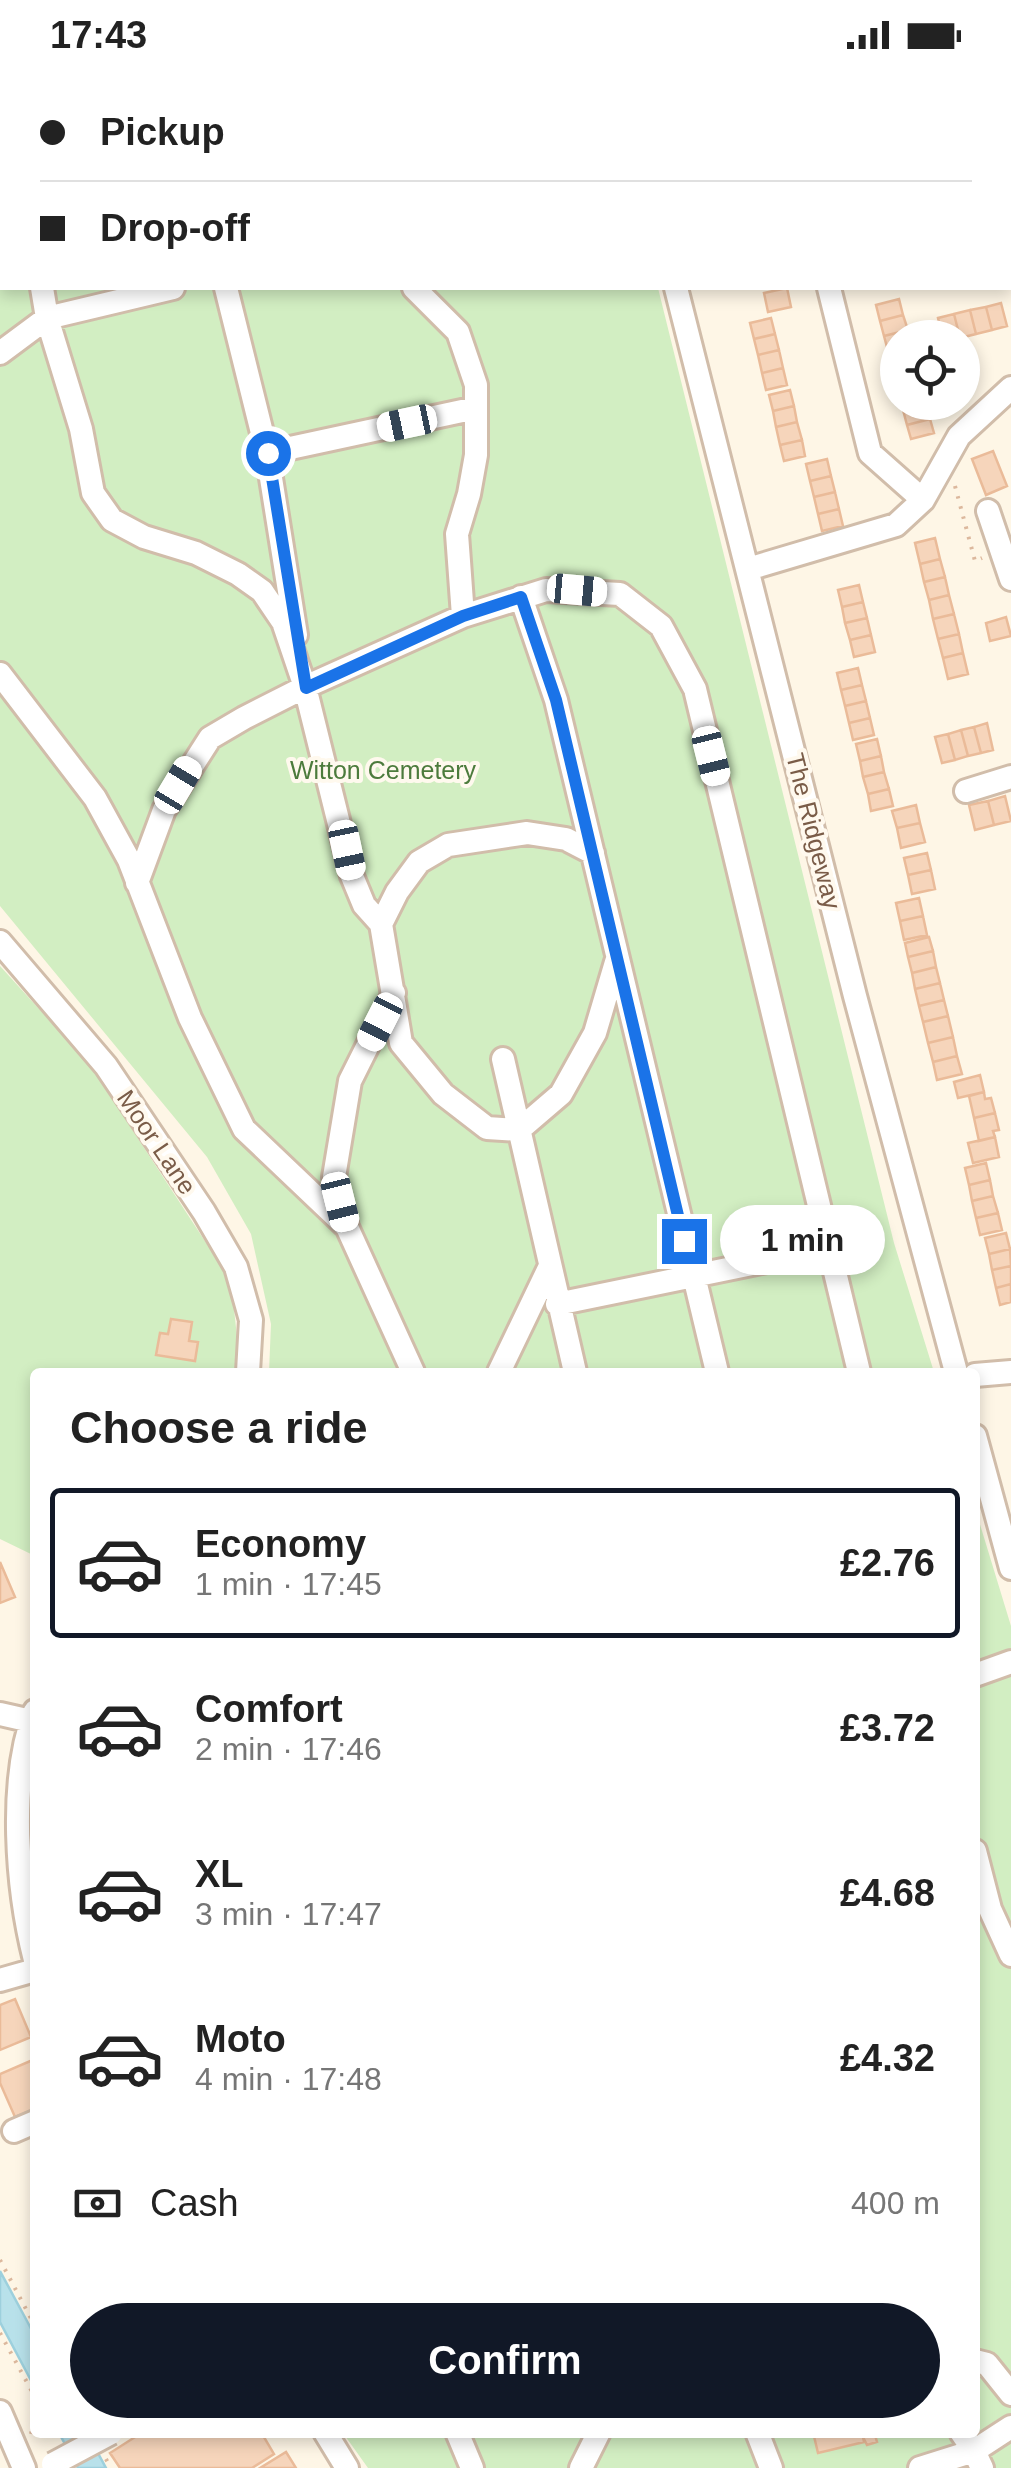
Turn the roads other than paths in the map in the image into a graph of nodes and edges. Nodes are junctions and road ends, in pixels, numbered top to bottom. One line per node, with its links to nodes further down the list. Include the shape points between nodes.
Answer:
1 (42, 290): 7 (street)
2 (165, 290): 7 (street)
3 (227, 290): 11 (street)
4 (416, 290): 10 (street, via 458,332 476,386)
5 (677, 290): 14 (street, The Ridgeway)
6 (829, 290): 12 (street, via 870,453)
7 (47, 318): 8 (street); 19 (street, via 82,428 94,494 112,520 196,553 262,591 283,622)
8 (0, 353)
9 (1011, 388): 12 (street, via 959,436)
10 (476, 408): 11 (street); 17 (street, via 476,454 457,534)
11 (268, 453): 19 (street)
12 (923, 500): 14 (street, via 896,525)
13 (988, 511): 15 (street)
14 (748, 569): 41 (street, The Ridgeway)
15 (1011, 579)
16 (521, 597): 17 (street); 22 (street, via 556,700); 31 (street, via 546,590 620,594 661,626 695,689)
17 (463, 616): 19 (street)
18 (0, 674): 23 (street, via 94,798)
19 (306, 688): 23 (street, via 210,738 164,810); 24 (street, via 352,876)
20 (1011, 777): 21 (street)
21 (966, 791)
22 (593, 853): 24 (street, via 566,839 528,834 448,845 419,862); 26 (street)
23 (137, 882): 30 (street, via 190,1018 244,1129)
24 (381, 924): 27 (street)
25 (0, 942): 35 (street, Moor Lane, via 106,1066 204,1212 236,1267 250,1320)
26 (617, 959): 29 (street, via 596,1033 561,1094); 33 (street)
27 (394, 993): 29 (street, via 402,1043 443,1094 487,1128); 30 (street, via 350,1081 334,1177)
28 (503, 1059): 29 (street)
29 (519, 1130): 32 (street)
30 (347, 1227): 36 (street)
31 (830, 1248): 33 (street); 40 (street)
32 (548, 1268): 34 (street); 37 (street)
33 (692, 1277): 34 (street); 39 (street)
34 (557, 1304): 38 (street)
35 (248, 1368)
36 (412, 1368)
37 (501, 1368)
38 (574, 1368)
39 (716, 1368)
40 (859, 1368)
41 (955, 1368)
42 (1011, 1372): 43 (street)
43 (980, 1375)
44 (980, 1454): 45 (street)
45 (1011, 1568)
46 (1011, 1662): 47 (street)
47 (980, 1674)
48 (0, 1714): 49 (street)
49 (30, 1716)
50 (30, 1730): 52 (street, via 20,1808)
51 (980, 1870): 53 (street)
52 (30, 1930)
53 (1011, 1955)
54 (30, 1971): 55 (street)
55 (0, 1980)
56 (980, 2362): 57 (street)
57 (1011, 2394)
58 (0, 2412): 67 (street)
59 (1011, 2427): 65 (street)
60 (102, 2438): 66 (street, bridge)
61 (329, 2438): 68 (street)
62 (460, 2438): 69 (street)
63 (596, 2438): 70 (street)
64 (758, 2438): 71 (street)
65 (972, 2450): 72 (street)
66 (53, 2464)
67 (24, 2468)
68 (348, 2468)
69 (472, 2468)
70 (581, 2468)
71 (771, 2468)
72 (920, 2468)

